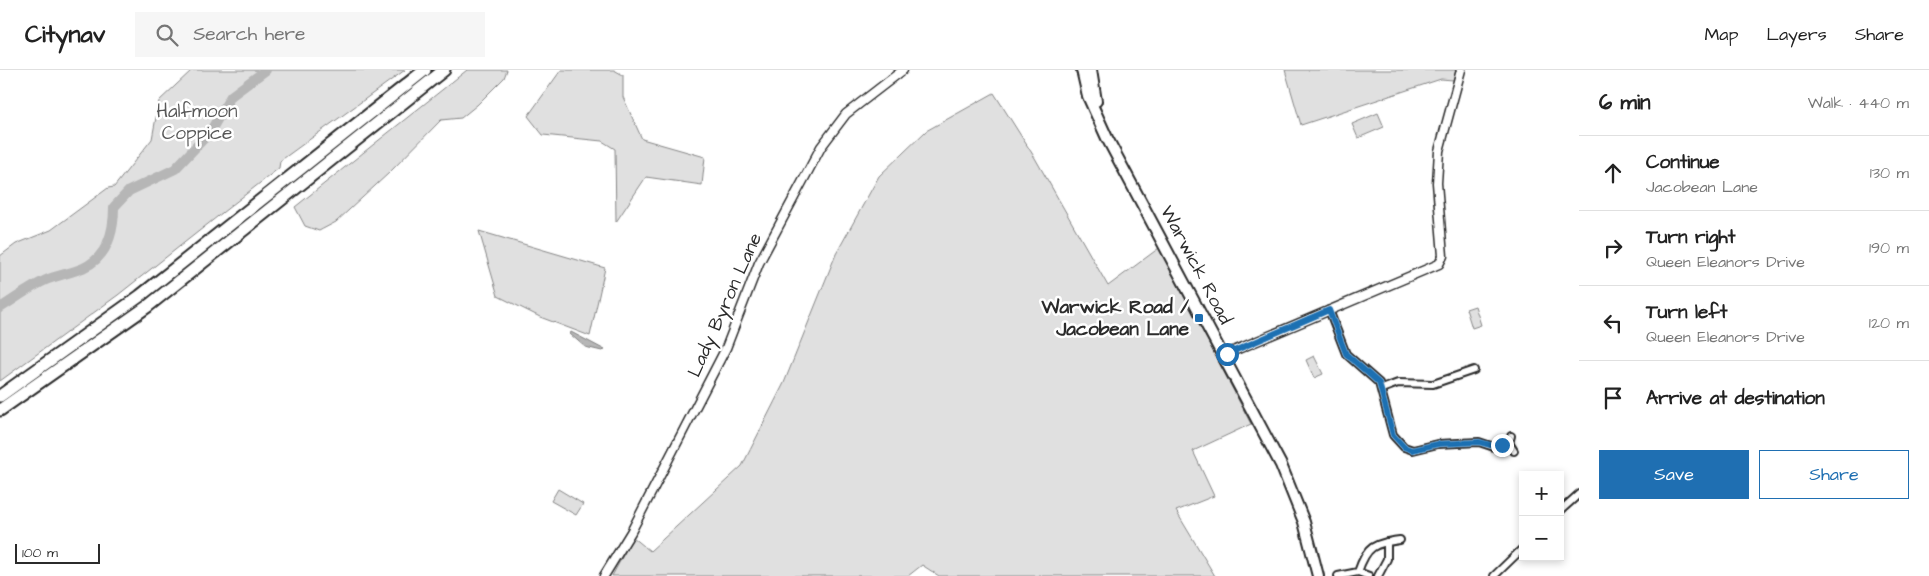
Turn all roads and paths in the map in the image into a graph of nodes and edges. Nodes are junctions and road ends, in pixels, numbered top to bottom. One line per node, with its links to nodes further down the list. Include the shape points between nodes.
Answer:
1 (425, 70): 12 (highway, via 140,296)
2 (444, 70): 13 (highway, via 148,306)
3 (904, 70): 21 (street, Lady Byron Lane, via 846,114 821,146 759,263 722,355)
4 (1082, 70): 7 (main road, via 1088,96)
5 (1091, 70): 7 (main road)
6 (1461, 70): 8 (street, via 1439,151 1437,183 1443,256 1439,264)
7 (1107, 138): 9 (main road, Warwick Road)
8 (1329, 310): 9 (street); 11 (street, via 1346,354)
9 (1224, 355): 22 (main road, Warwick Road, via 1281,465 1304,522)
10 (1474, 370): 11 (street, via 1433,384 1398,383)
11 (1382, 389): 14 (street, via 1393,435 1404,447 1412,450 1438,444 1479,442 1494,446 1510,439)
12 (0, 396)
13 (0, 410)
14 (1514, 451)
15 (1579, 494): 16 (street)
16 (1564, 507)
17 (1400, 540): 18 (street)
18 (1387, 542): 20 (street, via 1371,547); 25 (street, via 1387,559)
19 (1519, 552): 26 (street)
20 (1358, 572): 23 (street); 24 (street)
21 (604, 576)
22 (1318, 576)
23 (1338, 576)
24 (1368, 576)
25 (1378, 576)
26 (1494, 576)

